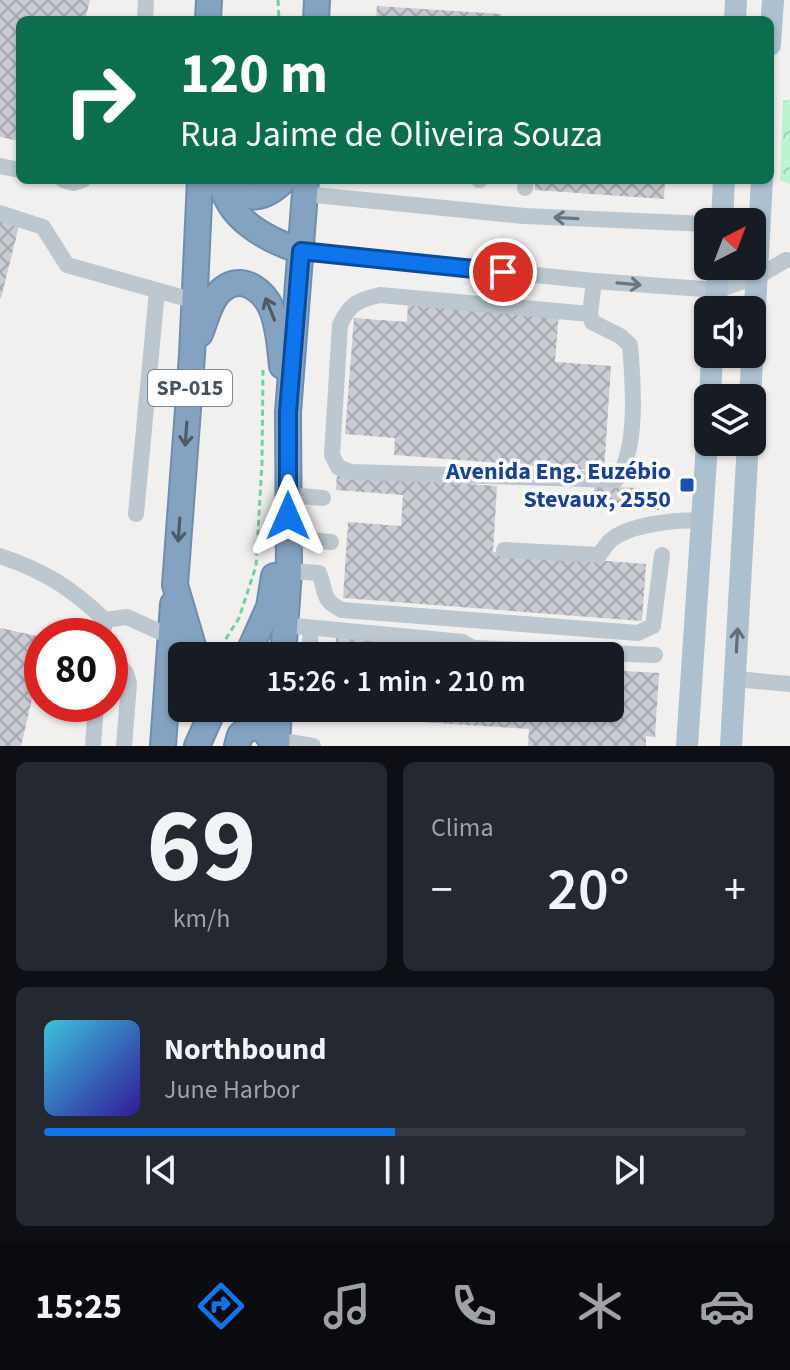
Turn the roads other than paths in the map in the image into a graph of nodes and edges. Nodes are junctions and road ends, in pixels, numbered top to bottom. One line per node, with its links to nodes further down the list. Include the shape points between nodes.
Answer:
1 (200, 184): 21 (highway, SP-015)
2 (280, 184): 5 (highway, via 253,198)
3 (724, 184): 7 (main road)
4 (762, 184): 8 (main road)
5 (222, 186): 12 (highway, via 255,231)
6 (306, 187): 10 (street, one-way to 6, via 524,216); 12 (highway)
7 (723, 208)
8 (759, 208)
9 (0, 213): 18 (street, via 43,227 67,265)
10 (694, 223)
11 (766, 246): 13 (street)
12 (301, 251): 17 (street); 25 (highway)
13 (788, 260): 14 (street)
14 (766, 272)
15 (752, 280): 19 (street)
16 (757, 280): 24 (main road)
17 (594, 281): 20 (street, one-way to 20); 22 (street)
18 (157, 291): 21 (street); 30 (street)
19 (723, 296)
20 (694, 297)
21 (195, 301): 23 (highway, SP-015)
22 (590, 314): 22 (street, via 599,328 630,345 634,392 628,450 616,480 350,472 338,467 332,455 340,325 358,301 380,295)
23 (192, 355): 25 (highway, one-way to 23, via 274,314 257,288 234,284 223,289); 38 (highway, SP-015, one-way to 38)
24 (751, 384)
25 (288, 412): 28 (highway)
26 (706, 456): 31 (main road)
27 (747, 456): 49 (main road, one-way to 27)
28 (288, 495): 29 (street); 32 (highway); 45 (highway, via 269,607)
29 (323, 498)
30 (136, 514)
31 (702, 521): 34 (street, via 680,519 632,530 611,540 599,555); 64 (main road)
32 (289, 538): 33 (street); 37 (highway)
33 (331, 542)
34 (504, 550)
35 (662, 555): 37 (street, via 653,626 638,633 342,610 324,595 319,573)
36 (0, 556): 39 (street, via 74,590)
37 (289, 571): 41 (highway)
38 (175, 585): 43 (highway); 44 (highway, SP-015)
39 (96, 618)
40 (125, 618): 43 (street)
41 (285, 625): 42 (street); 46 (highway)
42 (311, 628): 47 (street); 48 (street, via 463,642 473,648)
43 (171, 637): 59 (highway)
44 (192, 642)
45 (253, 642)
46 (284, 642)
47 (310, 642)
48 (655, 655)
49 (735, 679): 50 (street); 65 (main road)
50 (790, 684)
51 (95, 722): 57 (street)
52 (126, 722): 58 (street)
53 (208, 722): 60 (highway)
54 (218, 722): 61 (highway)
55 (281, 722): 56 (highway)
56 (276, 744): 62 (highway, via 252,726 240,735); 63 (street)
57 (93, 746)
58 (124, 746)
59 (163, 746)
60 (197, 746)
61 (226, 746)
62 (237, 746)
63 (313, 746)
64 (687, 746)
65 (731, 746)

